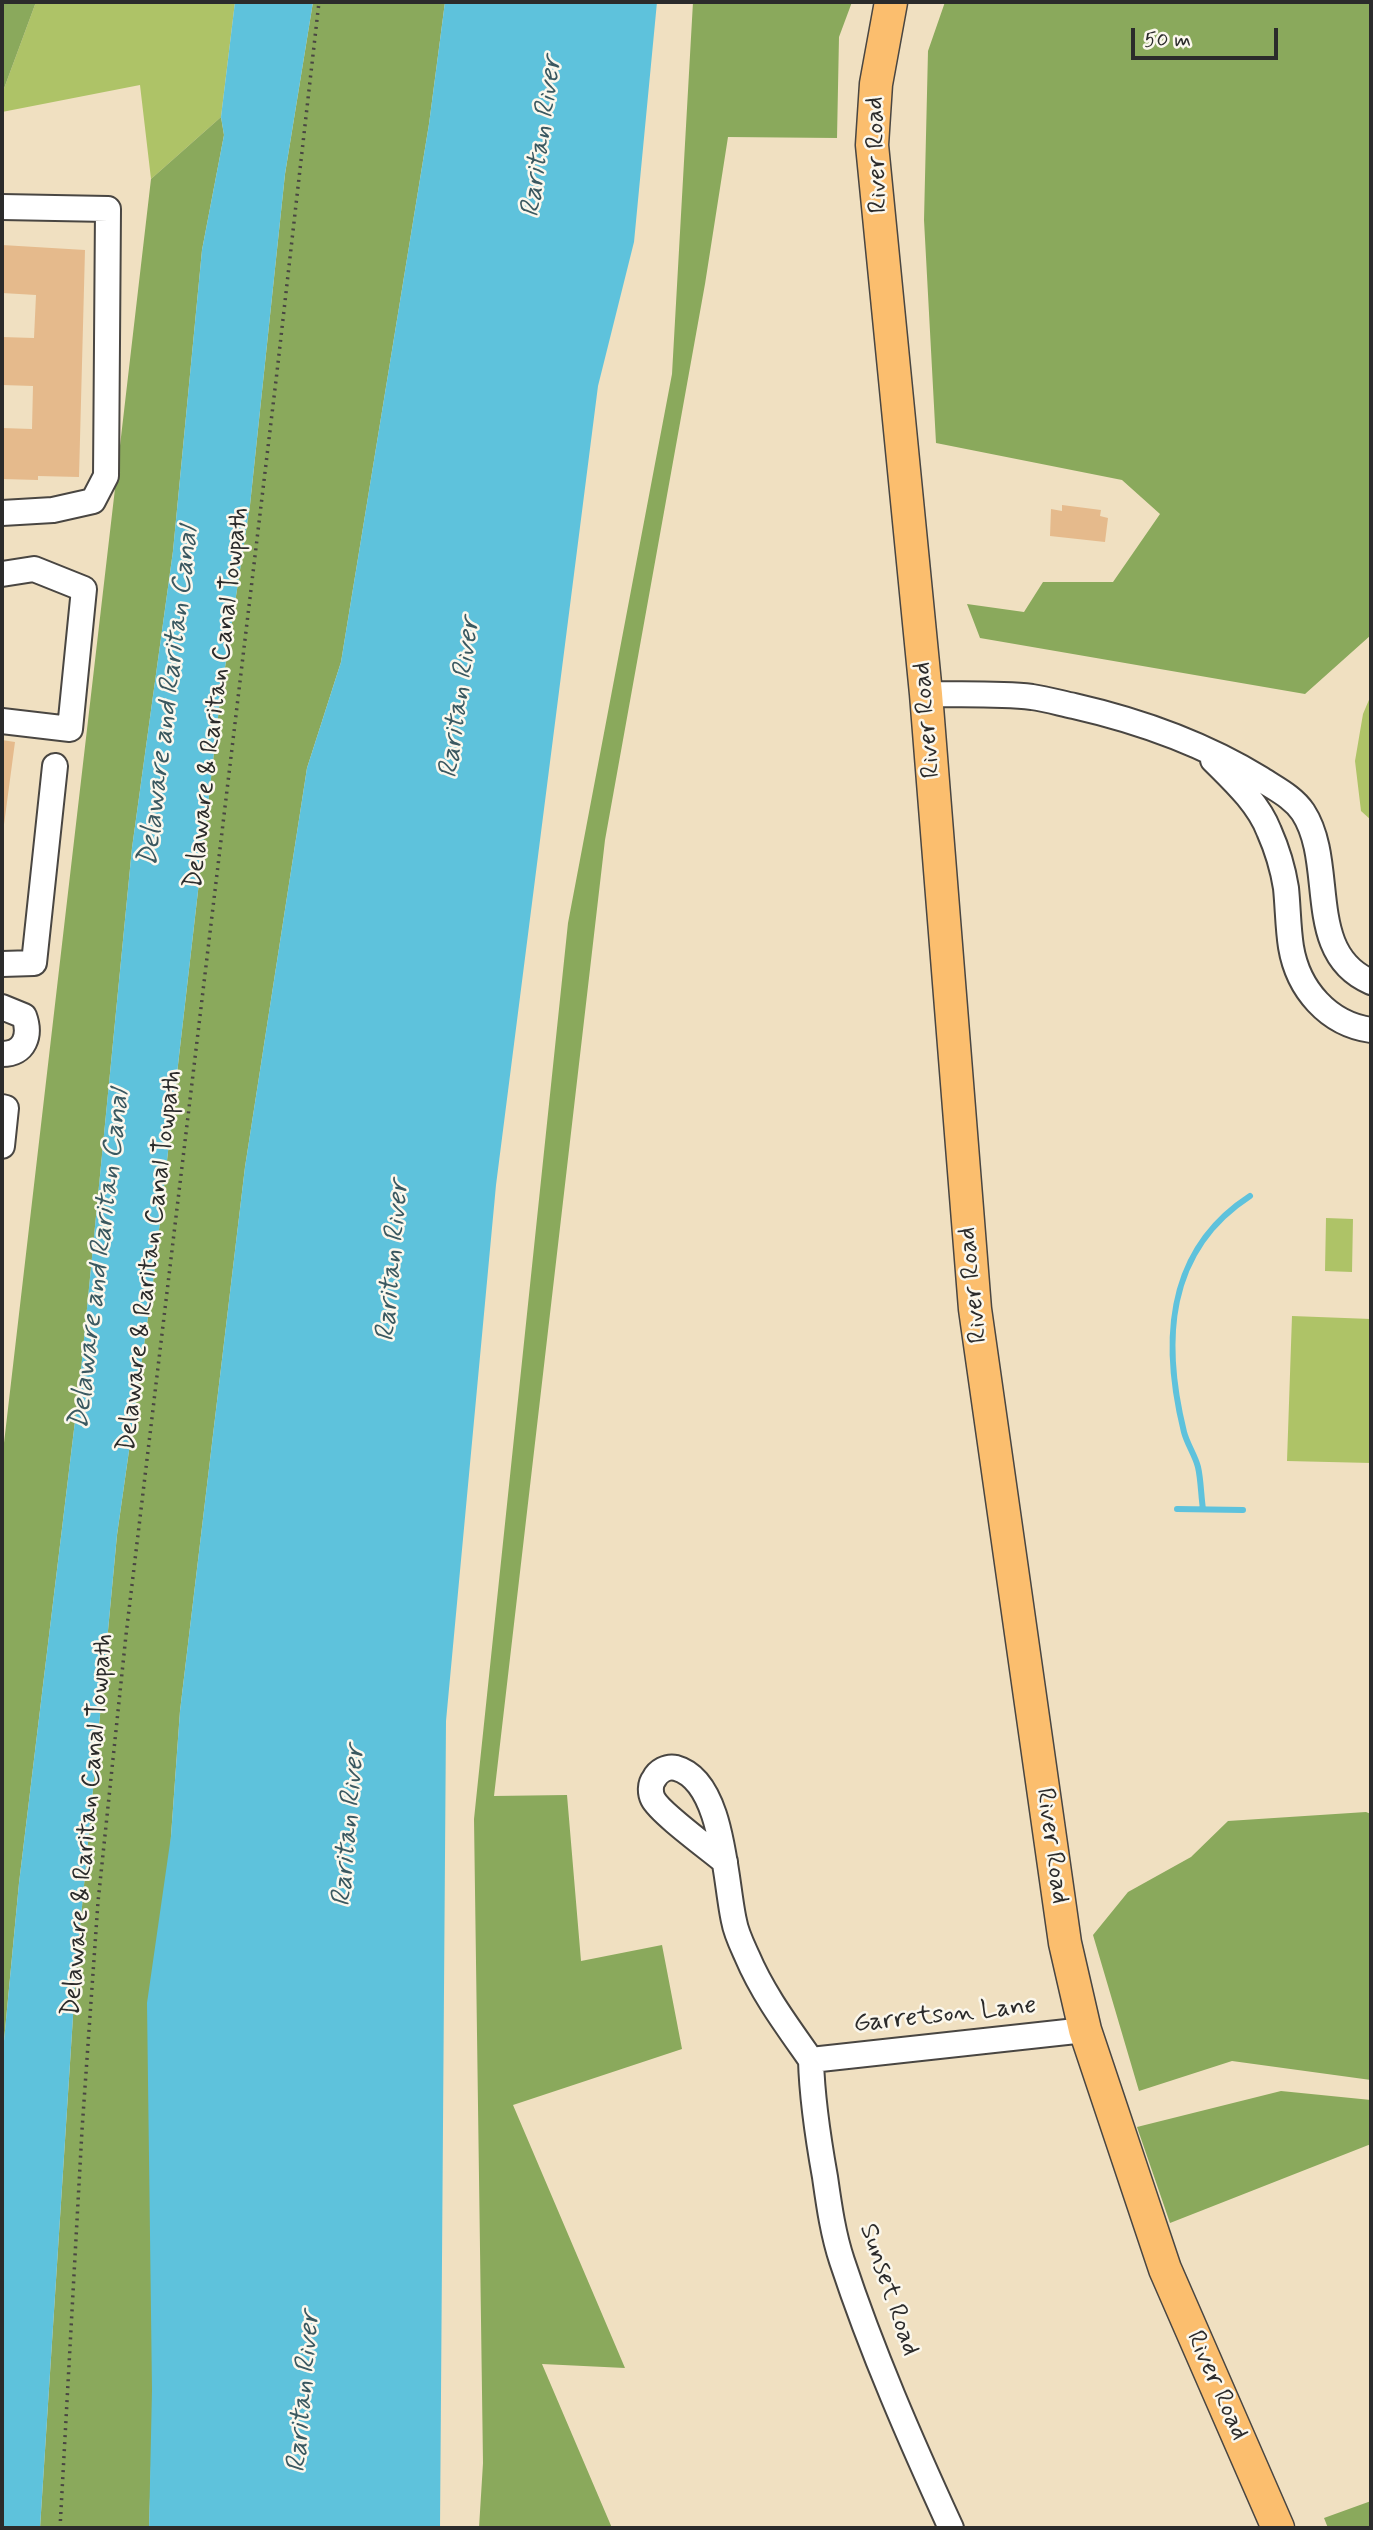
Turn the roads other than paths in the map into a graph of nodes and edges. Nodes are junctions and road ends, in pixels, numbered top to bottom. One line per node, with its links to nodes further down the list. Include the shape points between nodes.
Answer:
1 (891, 2): 5 (main road, River Road, via 876,84 873,145)
2 (2, 207): 3 (street, via 108,209 106,475 93,501 54,510)
3 (2, 513)
4 (2, 574): 6 (street, via 34,569 84,589 70,729)
5 (926, 694): 7 (street, via 1032,697 1123,718); 17 (main road, River Road, via 975,1308 1065,1943)
6 (2, 721)
7 (1202, 750): 10 (street, via 1282,792 1303,813 1316,844 1331,940 1349,968); 12 (street, via 1255,805 1269,829 1285,886 1291,947 1304,985 1331,1015)
8 (55, 766): 9 (street, via 34,963)
9 (2, 964)
10 (1371, 982)
11 (2, 1007): 13 (street, via 24,1016 28,1038 20,1049)
12 (1371, 1030)
13 (2, 1054)
14 (2, 1107): 15 (street, via 6,1108)
15 (2, 1146)
16 (725, 1862): 18 (street, via 734,1923 747,1957)
17 (1084, 2031): 18 (street, Garretson Lane); 20 (main road, River Road, via 1165,2269)
18 (811, 2060): 19 (street, Sunset Road, via 817,2129 841,2259 905,2427)
19 (951, 2528)
20 (1278, 2528)

